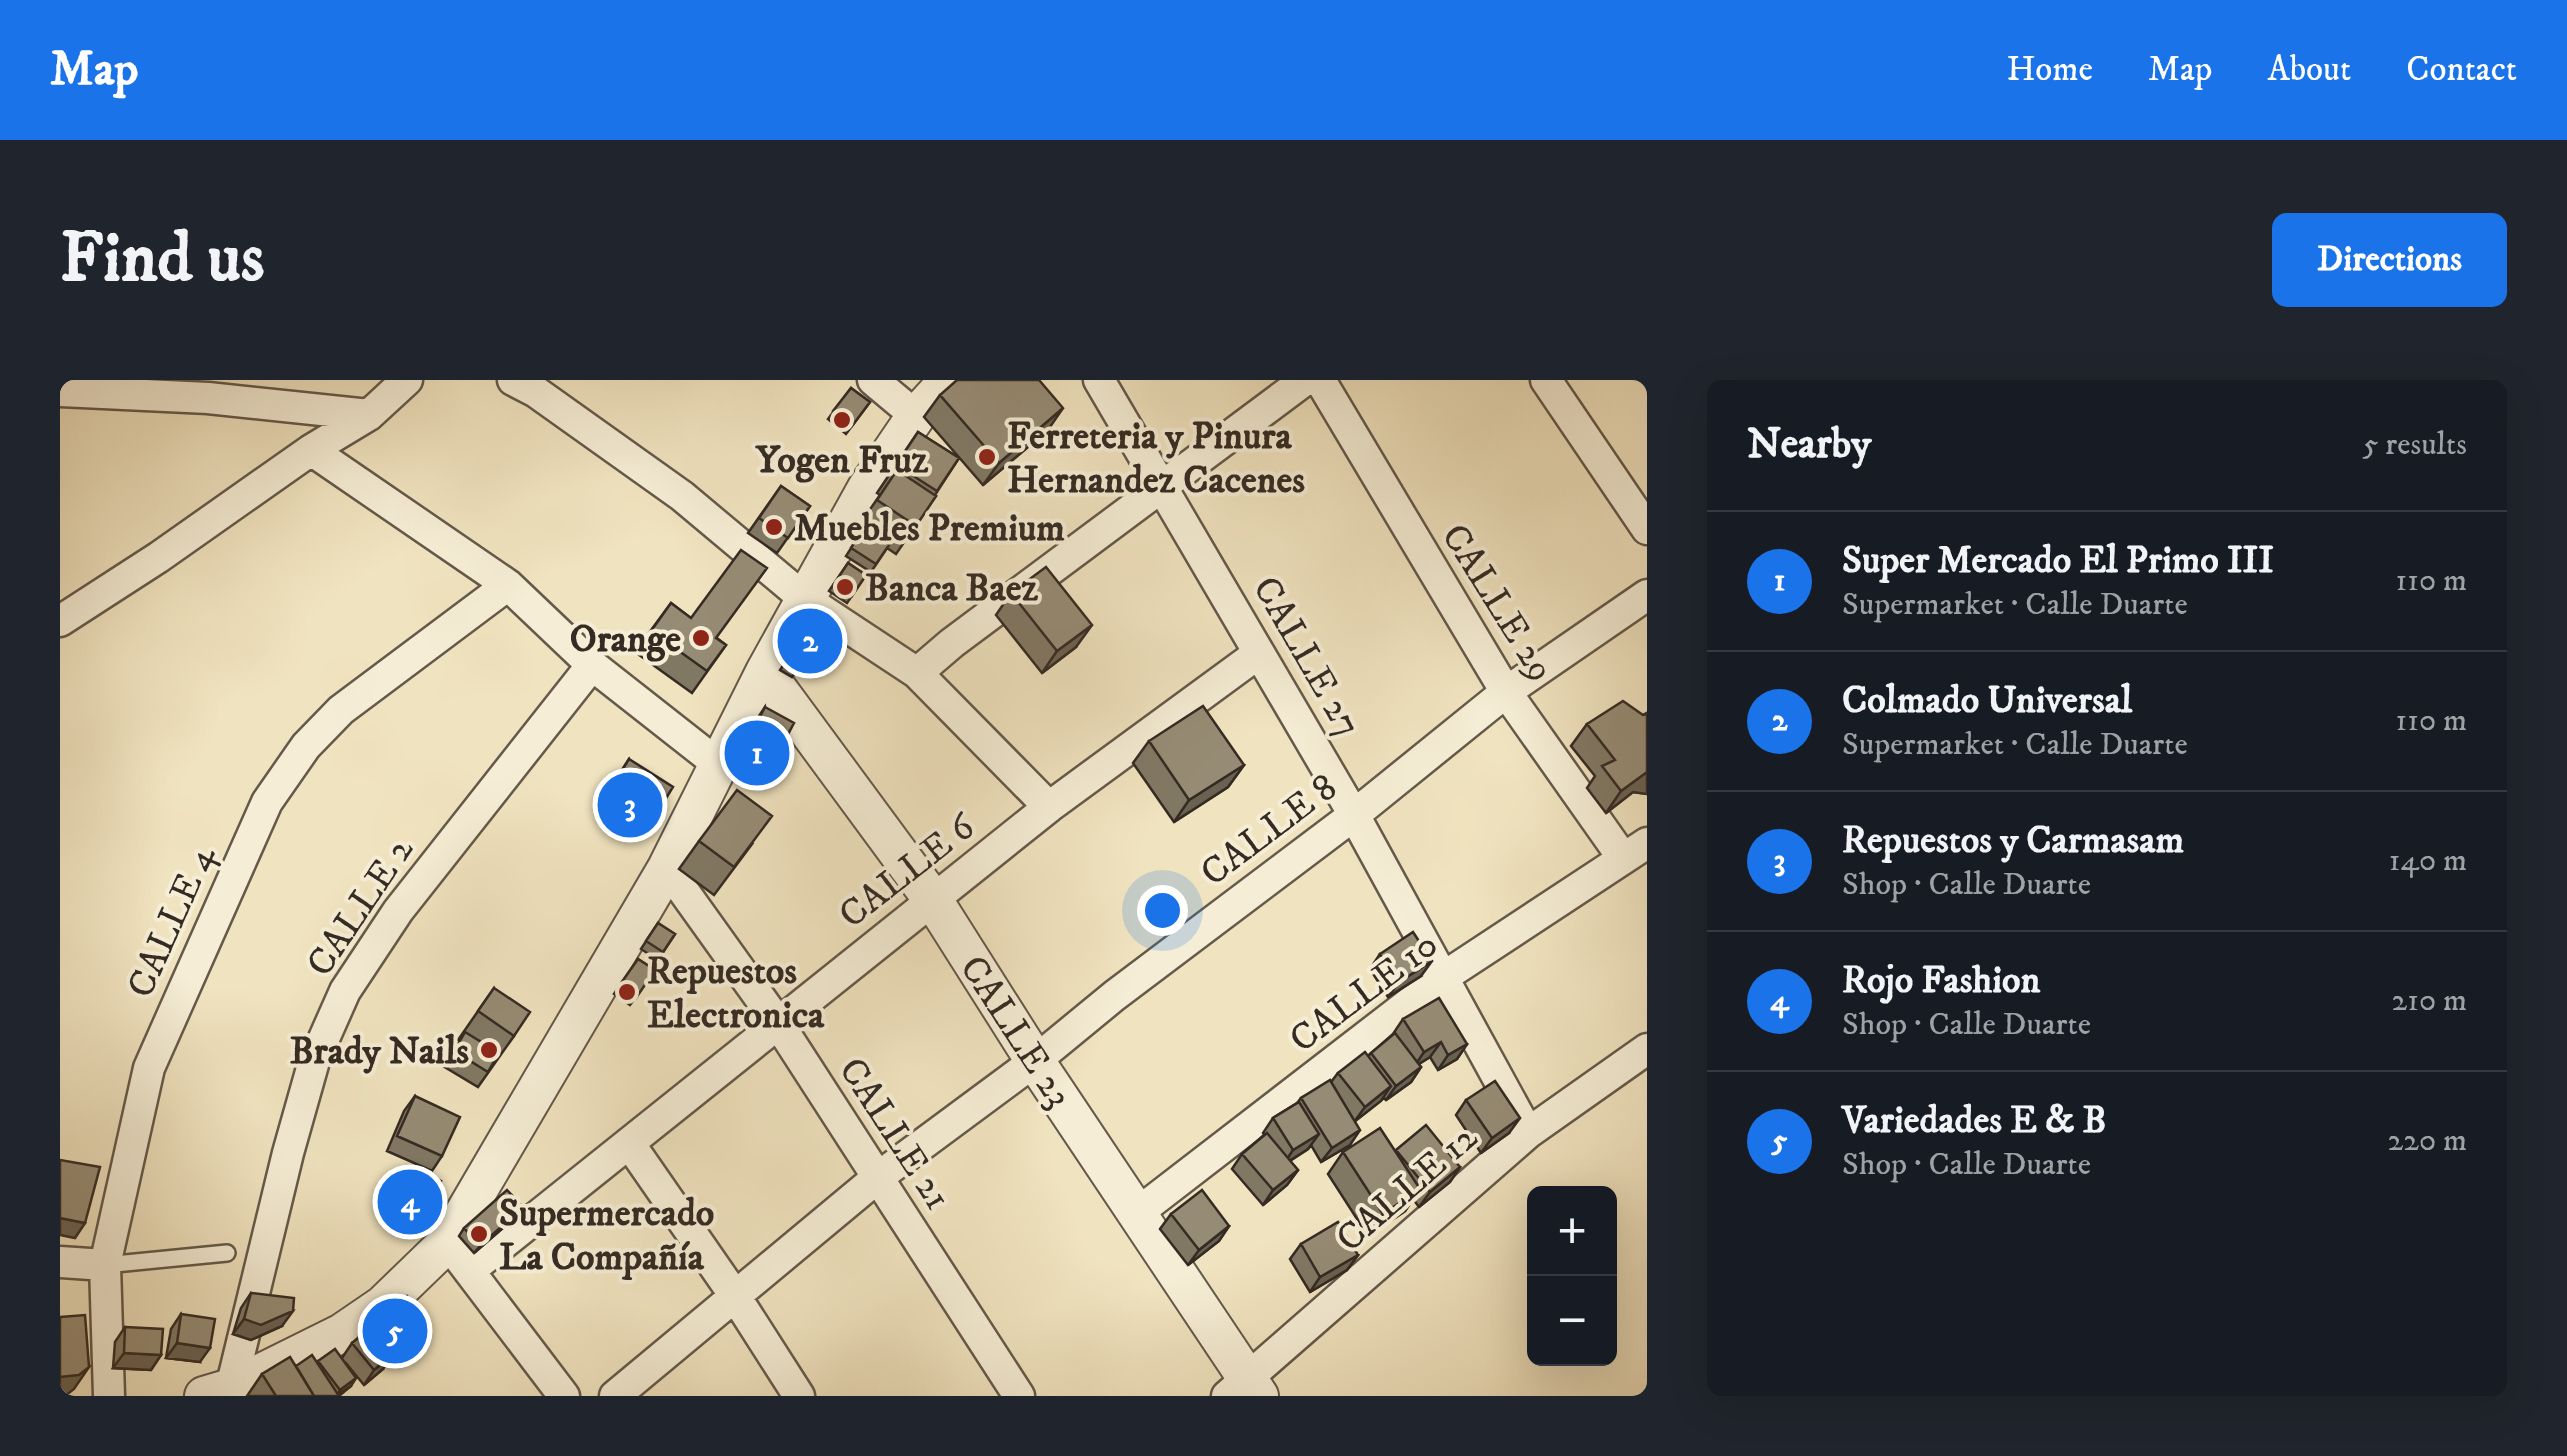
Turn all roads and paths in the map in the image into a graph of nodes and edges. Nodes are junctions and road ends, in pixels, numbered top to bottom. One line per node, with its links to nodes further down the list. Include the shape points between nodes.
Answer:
1 (406, 380): 10 (street)
2 (513, 380): 17 (street, via 682,496)
3 (873, 380): 11 (street)
4 (948, 380): 11 (street)
5 (1098, 380): 13 (street, CALLE 27)
6 (1304, 380): 13 (street)
7 (1320, 380): 23 (street, CALLE 29)
8 (1546, 380): 14 (street)
9 (60, 391): 10 (street)
10 (369, 415): 12 (street)
11 (916, 416): 17 (street)
12 (312, 450): 15 (street); 18 (street)
13 (1162, 484): 19 (street, CALLE 27); 22 (street)
14 (1647, 528)
15 (508, 585): 20 (street); 41 (street, CALLE 4, via 341,710 267,802 148,1068)
16 (1647, 595): 23 (street, CALLE 8)
17 (805, 599): 21 (street); 22 (street)
18 (60, 621)
19 (1259, 653): 25 (street, CALLE 6); 26 (street, CALLE 27)
20 (592, 665): 24 (street); 44 (street, CALLE 2, via 398,910 344,991 314,1061)
21 (766, 672): 24 (street); 29 (street, CALLE 23)
22 (917, 673): 25 (street)
23 (1506, 692): 26 (street, CALLE 8); 27 (street, CALLE 29)
24 (718, 764): 28 (street)
25 (1049, 808): 29 (street, CALLE 6)
26 (1354, 814): 30 (street, CALLE 27); 33 (street, CALLE 8)
27 (1635, 850): 30 (street, CALLE 10)
28 (666, 868): 31 (street, CALLE 21); 39 (street)
29 (933, 900): 31 (street, CALLE 6); 33 (street, CALLE 23)
30 (1442, 978): 34 (street, CALLE 27); 37 (street, CALLE 10)
31 (778, 1023): 35 (street, CALLE 6); 36 (street, CALLE 21)
32 (1647, 1049): 34 (street, CALLE 12)
33 (1035, 1061): 36 (street, CALLE 8); 37 (street, CALLE 23)
34 (1528, 1133): 43 (street, CALLE 12)
35 (628, 1143): 39 (street, CALLE 6); 42 (street)
36 (877, 1178): 42 (street, CALLE 8); 49 (street, CALLE 21)
37 (1136, 1214): 43 (street, CALLE 23)
38 (227, 1253): 41 (lane)
39 (458, 1257): 44 (street, via 342,1333); 46 (street)
40 (60, 1262): 41 (street)
41 (105, 1265): 45 (street, CALLE 4)
42 (735, 1296): 47 (street, CALLE 8); 48 (street)
43 (1245, 1391)
44 (224, 1393)
45 (109, 1396)
46 (564, 1396)
47 (615, 1396)
48 (799, 1396)
49 (1019, 1396)

